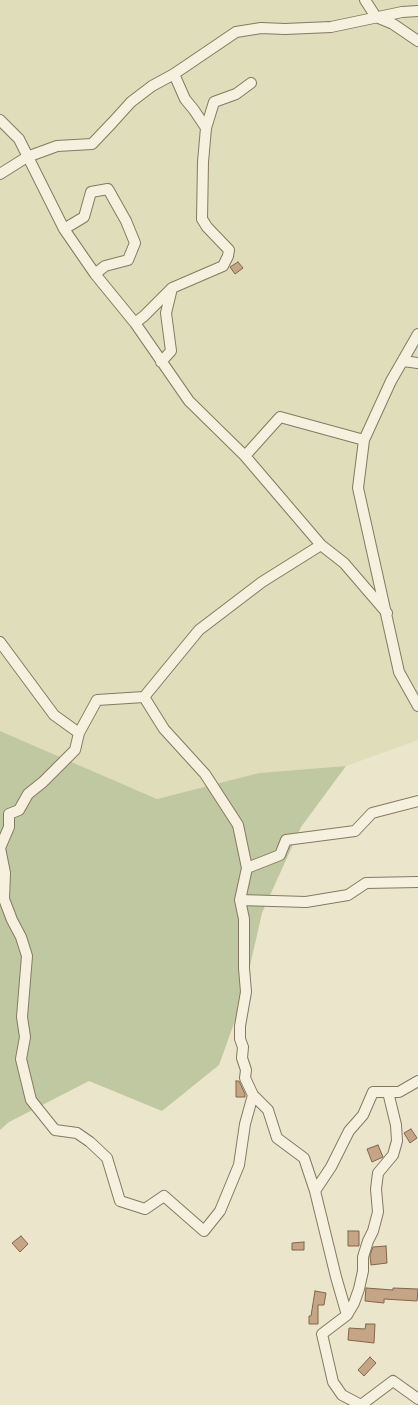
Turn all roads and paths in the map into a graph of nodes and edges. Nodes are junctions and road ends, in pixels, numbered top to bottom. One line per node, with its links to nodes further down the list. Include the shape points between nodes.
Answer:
1 (366, 0): 3 (street)
2 (418, 11): 3 (street)
3 (376, 17): 4 (street, via 393,24); 5 (street, via 331,27 261,28 236,32)
4 (418, 41)
5 (174, 74): 8 (street, via 185,99); 9 (street, via 131,102 92,144 57,146)
6 (251, 83): 8 (street, via 236,94 214,102)
7 (0, 120): 9 (street, via 19,139)
8 (206, 128): 13 (street, via 202,219 229,250 228,256 223,266)
9 (27, 157): 10 (street); 11 (street)
10 (0, 174)
11 (64, 229): 12 (street); 12 (street, via 84,217 91,192 108,189 135,243 128,260 105,266)
12 (94, 274): 14 (street)
13 (172, 288): 14 (street); 17 (street, via 166,313 171,351)
14 (135, 324): 17 (street)
15 (418, 334): 16 (street)
16 (402, 361): 18 (street); 19 (street)
17 (161, 362): 20 (street, via 189,401)
18 (418, 363)
19 (364, 440): 20 (street, via 280,417); 22 (street, via 358,488)
20 (244, 456): 21 (street)
21 (321, 545): 22 (street, via 344,563); 24 (street, via 262,582 199,630)
22 (387, 613): 25 (street, via 399,672)
23 (0, 642): 26 (street, via 54,715)
24 (144, 697): 26 (street, via 97,700); 28 (street, via 164,729 205,774 238,825)
25 (418, 706)
26 (79, 733): 33 (street, via 74,750 28,794 19,810 9,814 9,827 0,848 5,873 4,899 27,956 22,1017 25,1037 22,1059 31,1100 55,1130 77,1133 107,1158 120,1201 145,1209 164,1196 204,1231 220,1211 239,1165 245,1124)
27 (418, 801): 28 (street, via 372,813 355,831 286,840 280,855)
28 (247, 868): 30 (street)
29 (418, 882): 30 (street, via 366,883 348,895 306,902)
30 (240, 900): 33 (street, via 244,919 246,992 240,1039 246,1070 245,1078)
31 (418, 1082): 32 (street, via 398,1092)
32 (388, 1092): 34 (street, via 374,1092); 35 (street, via 397,1141 393,1155 378,1173 378,1212 363,1257 359,1289)
33 (253, 1095): 34 (street, via 268,1110 277,1138 304,1158)
34 (315, 1191): 35 (street)
35 (347, 1315): 37 (street, via 322,1334 333,1382 342,1395)
36 (418, 1399): 37 (street, via 393,1381)
37 (361, 1405)

